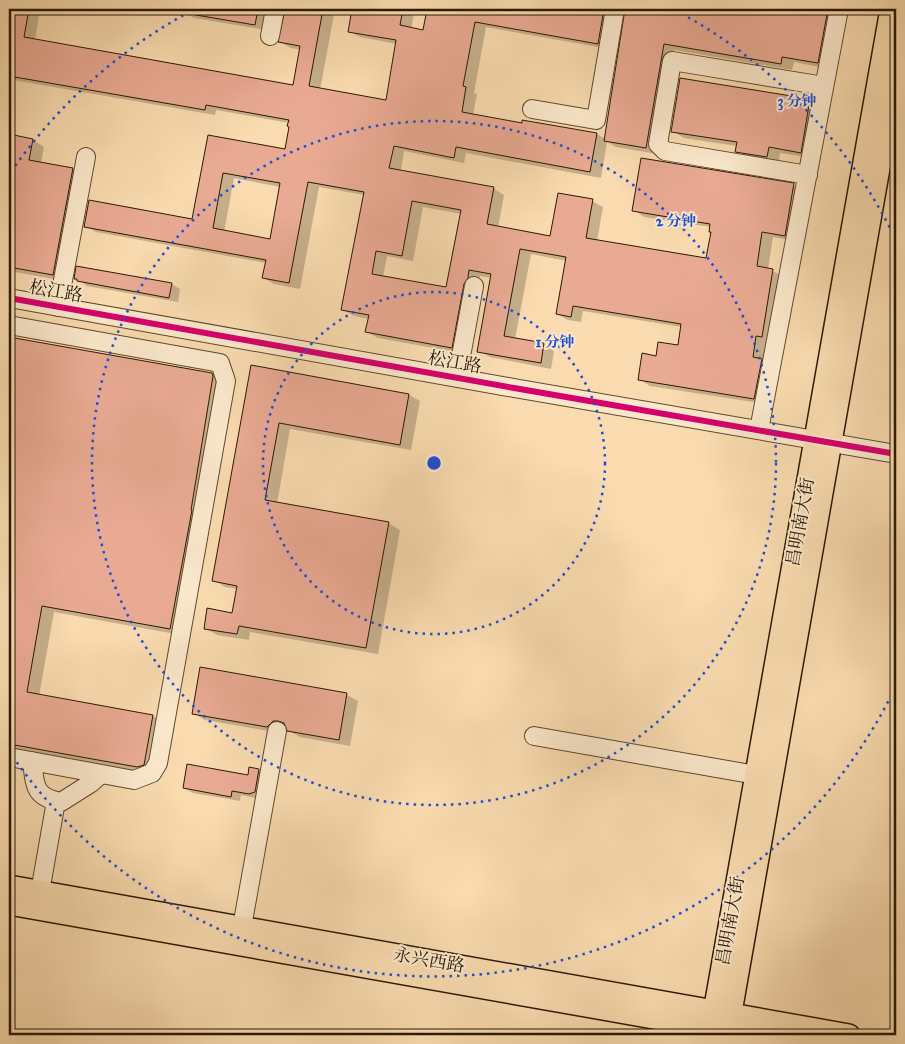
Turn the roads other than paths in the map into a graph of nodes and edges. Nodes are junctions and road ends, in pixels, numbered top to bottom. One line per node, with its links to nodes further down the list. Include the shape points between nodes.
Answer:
1 (275, 9): 5 (street)
2 (615, 9): 8 (street, via 596,120)
3 (839, 9): 7 (street)
4 (891, 9): 17 (main road, 昌明南大街)
5 (270, 36)
6 (896, 71): 17 (main road, 昌明南大街)
7 (824, 86): 10 (street); 10 (street, via 672,61 658,144 665,151)
8 (532, 109)
9 (86, 157): 13 (street)
10 (808, 175): 16 (street)
11 (474, 286): 15 (street)
12 (9, 298): 13 (street, 松江路)
13 (58, 307): 15 (street, 松江路)
14 (9, 326): 23 (street, via 220,363 226,381 158,763 152,773 134,780)
15 (457, 378): 16 (street, 松江路)
16 (759, 430): 17 (street, 松江路)
17 (823, 441): 18 (street, 松江路); 24 (main road, 昌明南大街); 30 (main road, 昌明南大街)
18 (896, 454)
19 (277, 731): 29 (street)
20 (534, 736): 24 (street)
21 (9, 757): 22 (street)
22 (32, 761): 23 (street); 25 (street, via 39,792 48,800)
23 (101, 774): 25 (street, via 77,793 61,802)
24 (756, 775): 30 (main road, 昌明南大街)
25 (56, 801): 27 (street)
26 (9, 886): 27 (main road, 永兴西路)
27 (40, 892): 29 (main road, 永兴西路)
28 (9, 904): 30 (main road, 永兴西路)
29 (242, 927): 30 (main road, 永兴西路)
30 (720, 1026): 31 (main road, 永兴西路); 32 (main road, 永兴西路)
31 (750, 1035)
32 (849, 1035)

